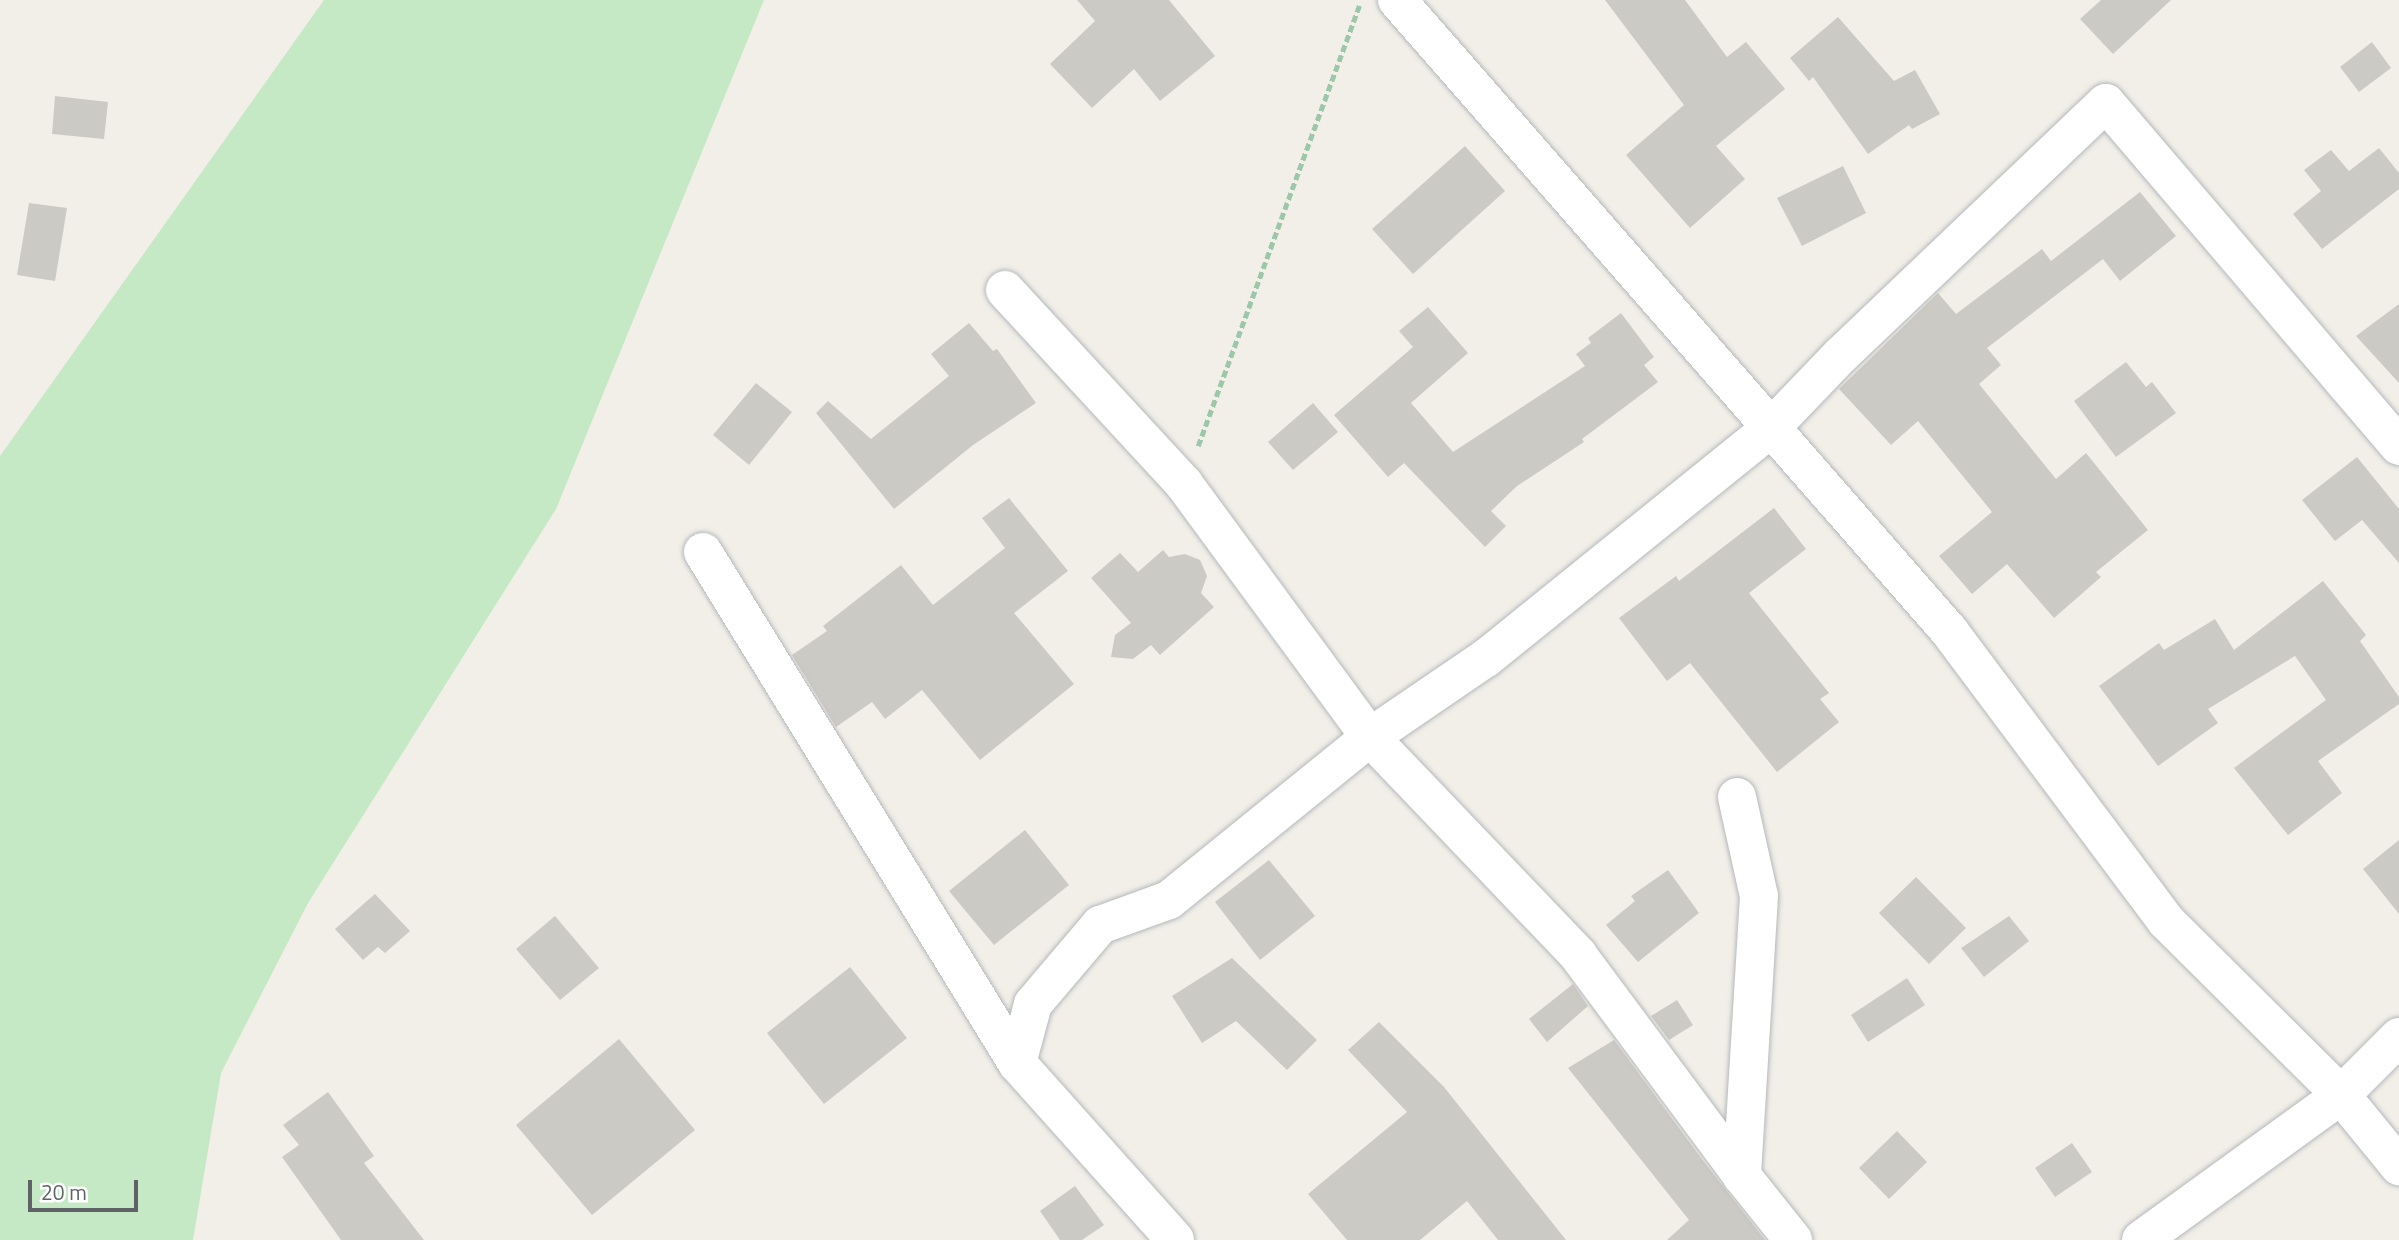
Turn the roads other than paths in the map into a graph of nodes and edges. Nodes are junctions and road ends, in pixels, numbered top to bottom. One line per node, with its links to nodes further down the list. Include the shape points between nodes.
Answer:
1 (1397, 0): 3 (street)
2 (1005, 290): 6 (street, via 1184,484)
3 (1769, 430): 4 (street, via 1840,356 2106,103); 6 (street, via 1486,659); 10 (street, via 1950,632 2166,920)
4 (2399, 446)
5 (704, 552): 9 (street)
6 (1370, 737): 9 (street, via 1169,900 1100,925 1033,1004); 12 (street, via 1578,955)
7 (1737, 797): 12 (street, via 1759,895)
8 (2399, 1037): 10 (street)
9 (1017, 1063): 13 (street)
10 (2342, 1095): 11 (street); 15 (street)
11 (2399, 1167)
12 (1742, 1177): 14 (street)
13 (1175, 1240)
14 (1793, 1240)
15 (2141, 1240)

